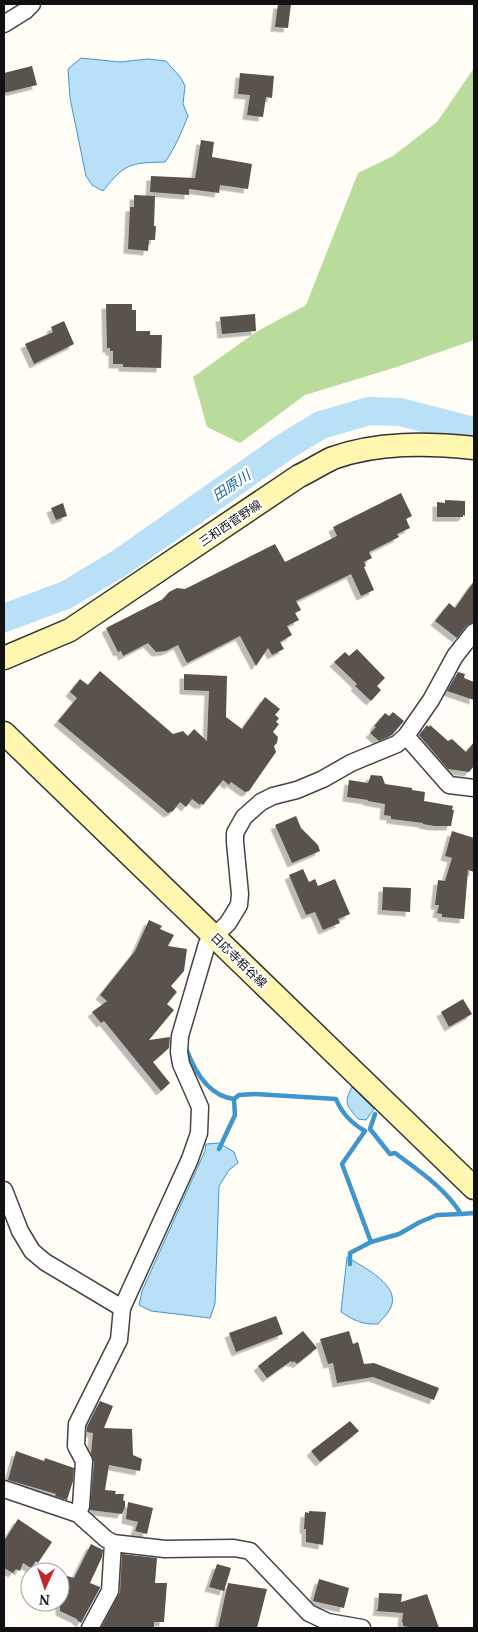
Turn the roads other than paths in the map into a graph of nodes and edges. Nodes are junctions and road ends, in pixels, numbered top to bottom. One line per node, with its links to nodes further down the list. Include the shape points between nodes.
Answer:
1 (32, 4): 2 (street)
2 (4, 24)
3 (474, 448): 5 (main road, 三和西菅野線, via 372,447 332,459 299,476 70,630)
4 (474, 632): 7 (street, via 455,656 431,700)
5 (4, 658)
6 (4, 733): 9 (main road, 日応寺栢谷線)
7 (406, 736): 8 (street, via 449,785); 9 (street, via 397,744 297,790 273,796 251,810 239,824 234,842 239,905)
8 (474, 788)
9 (215, 936): 10 (main road, 日応寺栢谷線); 12 (street, via 207,944 180,1036 182,1064 200,1107 199,1133)
10 (474, 1188)
11 (4, 1190): 12 (street, via 32,1252)
12 (122, 1308): 14 (street, via 119,1340 77,1424 76,1446 84,1461)
13 (4, 1489): 14 (street)
14 (78, 1514): 15 (street)
15 (113, 1544): 16 (street, via 110,1591); 17 (street, via 164,1549 242,1548 257,1557 309,1613 328,1622)
16 (90, 1628)
17 (362, 1628)

